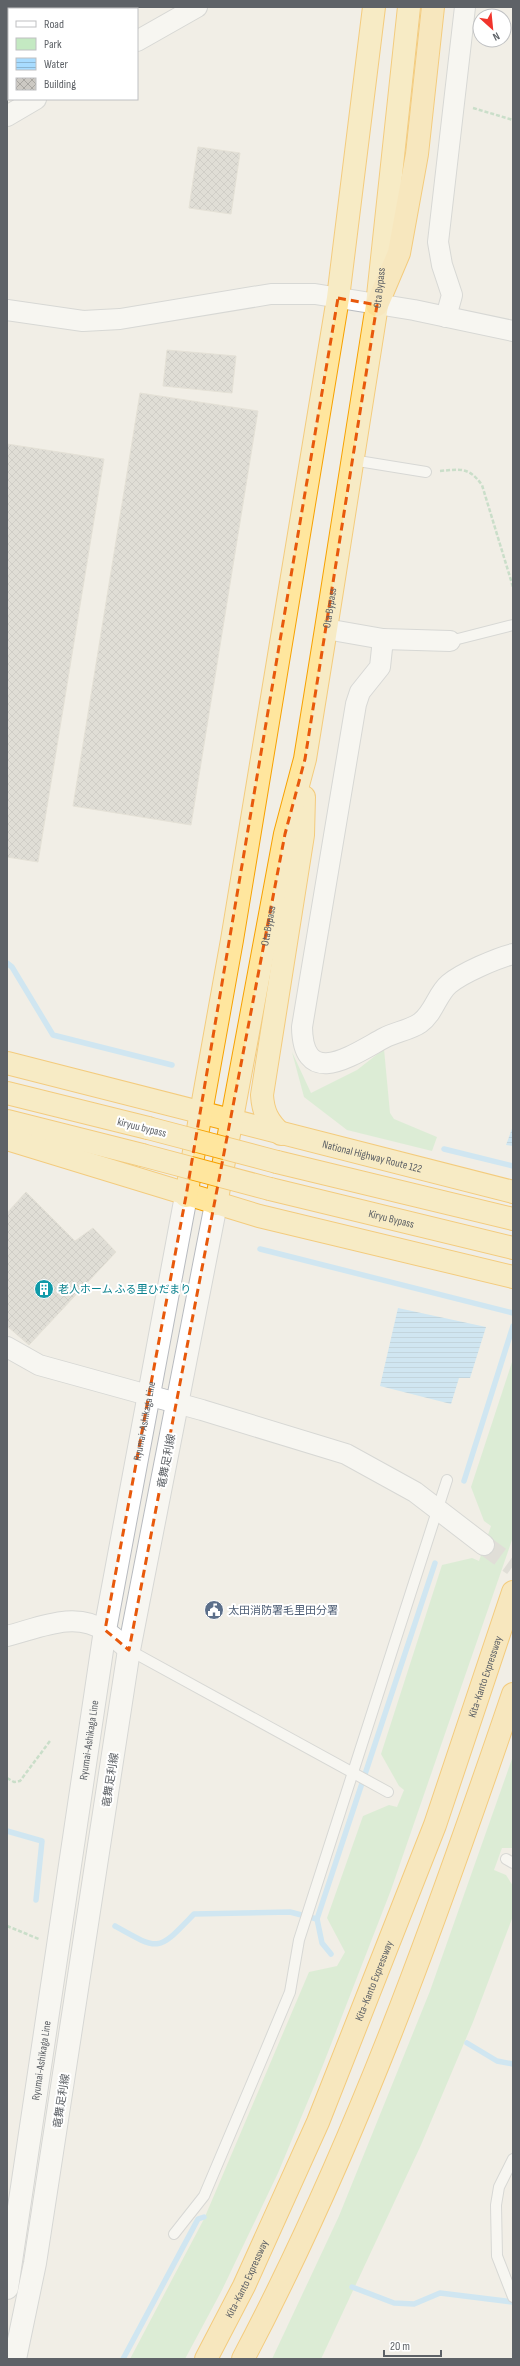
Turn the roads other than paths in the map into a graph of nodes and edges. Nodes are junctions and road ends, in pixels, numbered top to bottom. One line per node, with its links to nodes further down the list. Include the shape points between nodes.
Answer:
1 (197, 7): 6 (street)
2 (374, 7): 9 (highway)
3 (409, 7): 10 (highway, Ota Bypass)
4 (433, 7): 10 (highway, via 417,154 399,253)
5 (465, 7): 12 (street, via 438,242 442,265 452,295)
6 (138, 40)
7 (34, 100): 8 (street)
8 (7, 116)
9 (338, 298): 10 (street); 11 (street, via 315,294 271,294 120,319 83,320); 24 (highway)
10 (377, 305): 12 (street); 14 (highway, Ota Bypass)
11 (7, 310)
12 (446, 317): 13 (street)
13 (513, 331)
14 (352, 460): 15 (lane); 17 (highway, Ota Bypass)
15 (426, 472)
16 (513, 626): 19 (lane)
17 (326, 629): 18 (street); 20 (highway, Ota Bypass)
18 (383, 639): 19 (street); 21 (street, via 380,667 360,692 356,704 302,1027 306,1048 317,1062 325,1064 345,1059 386,1037 420,1023 450,983)
19 (450, 641)
20 (305, 759): 26 (highway, Ota Bypass, via 285,834); 27 (highway, via 303,835 262,1095 265,1116)
21 (513, 954)
22 (7, 1063): 24 (highway, National Highway Route 122)
23 (7, 1093): 32 (highway, kiryuu bypass, bridge)
24 (201, 1113): 26 (highway, National Highway Route 122); 30 (highway)
25 (7, 1121): 33 (highway, Kiryu Bypass, bridge)
26 (232, 1121): 27 (highway, National Highway Route 122); 31 (highway, Ota Bypass)
27 (281, 1134): 29 (highway, National Highway Route 122)
28 (7, 1139): 30 (highway)
29 (513, 1192)
30 (186, 1196): 31 (highway); 36 (main road, Ryumai-Ashikaga Line)
31 (216, 1204): 34 (highway, via 349,1239); 37 (main road, 竜舞足利線)
32 (513, 1220)
33 (513, 1248)
34 (513, 1277)
35 (7, 1348): 36 (street, via 39,1364)
36 (148, 1395): 37 (street); 42 (main road, Ryumai-Ashikaga Line)
37 (177, 1403): 39 (street, via 346,1454 415,1492); 44 (main road, 竜舞足利線)
38 (447, 1480): 39 (lane)
39 (438, 1509): 40 (street); 46 (lane)
40 (484, 1545)
41 (513, 1592): 53 (highway, Kita-Kanto Expressway, via 435,1825 324,2108 244,2286)
42 (105, 1630): 43 (street, via 88,1622 65,1621); 44 (street); 50 (main road, Ryumai-Ashikaga Line)
43 (7, 1636)
44 (129, 1650): 46 (lane); 52 (main road, 竜舞足利線, via 35,2263)
45 (513, 1694): 54 (highway, via 462,1844 412,1979 345,2143 281,2287)
46 (353, 1773): 47 (lane); 49 (lane, via 299,1940 290,1992 204,2196)
47 (388, 1792)
48 (513, 2159): 51 (lane, via 499,2187 496,2205 496,2256)
49 (174, 2234)
50 (7, 2288)
51 (513, 2297)
52 (15, 2359)
53 (206, 2359)
54 (243, 2359)

